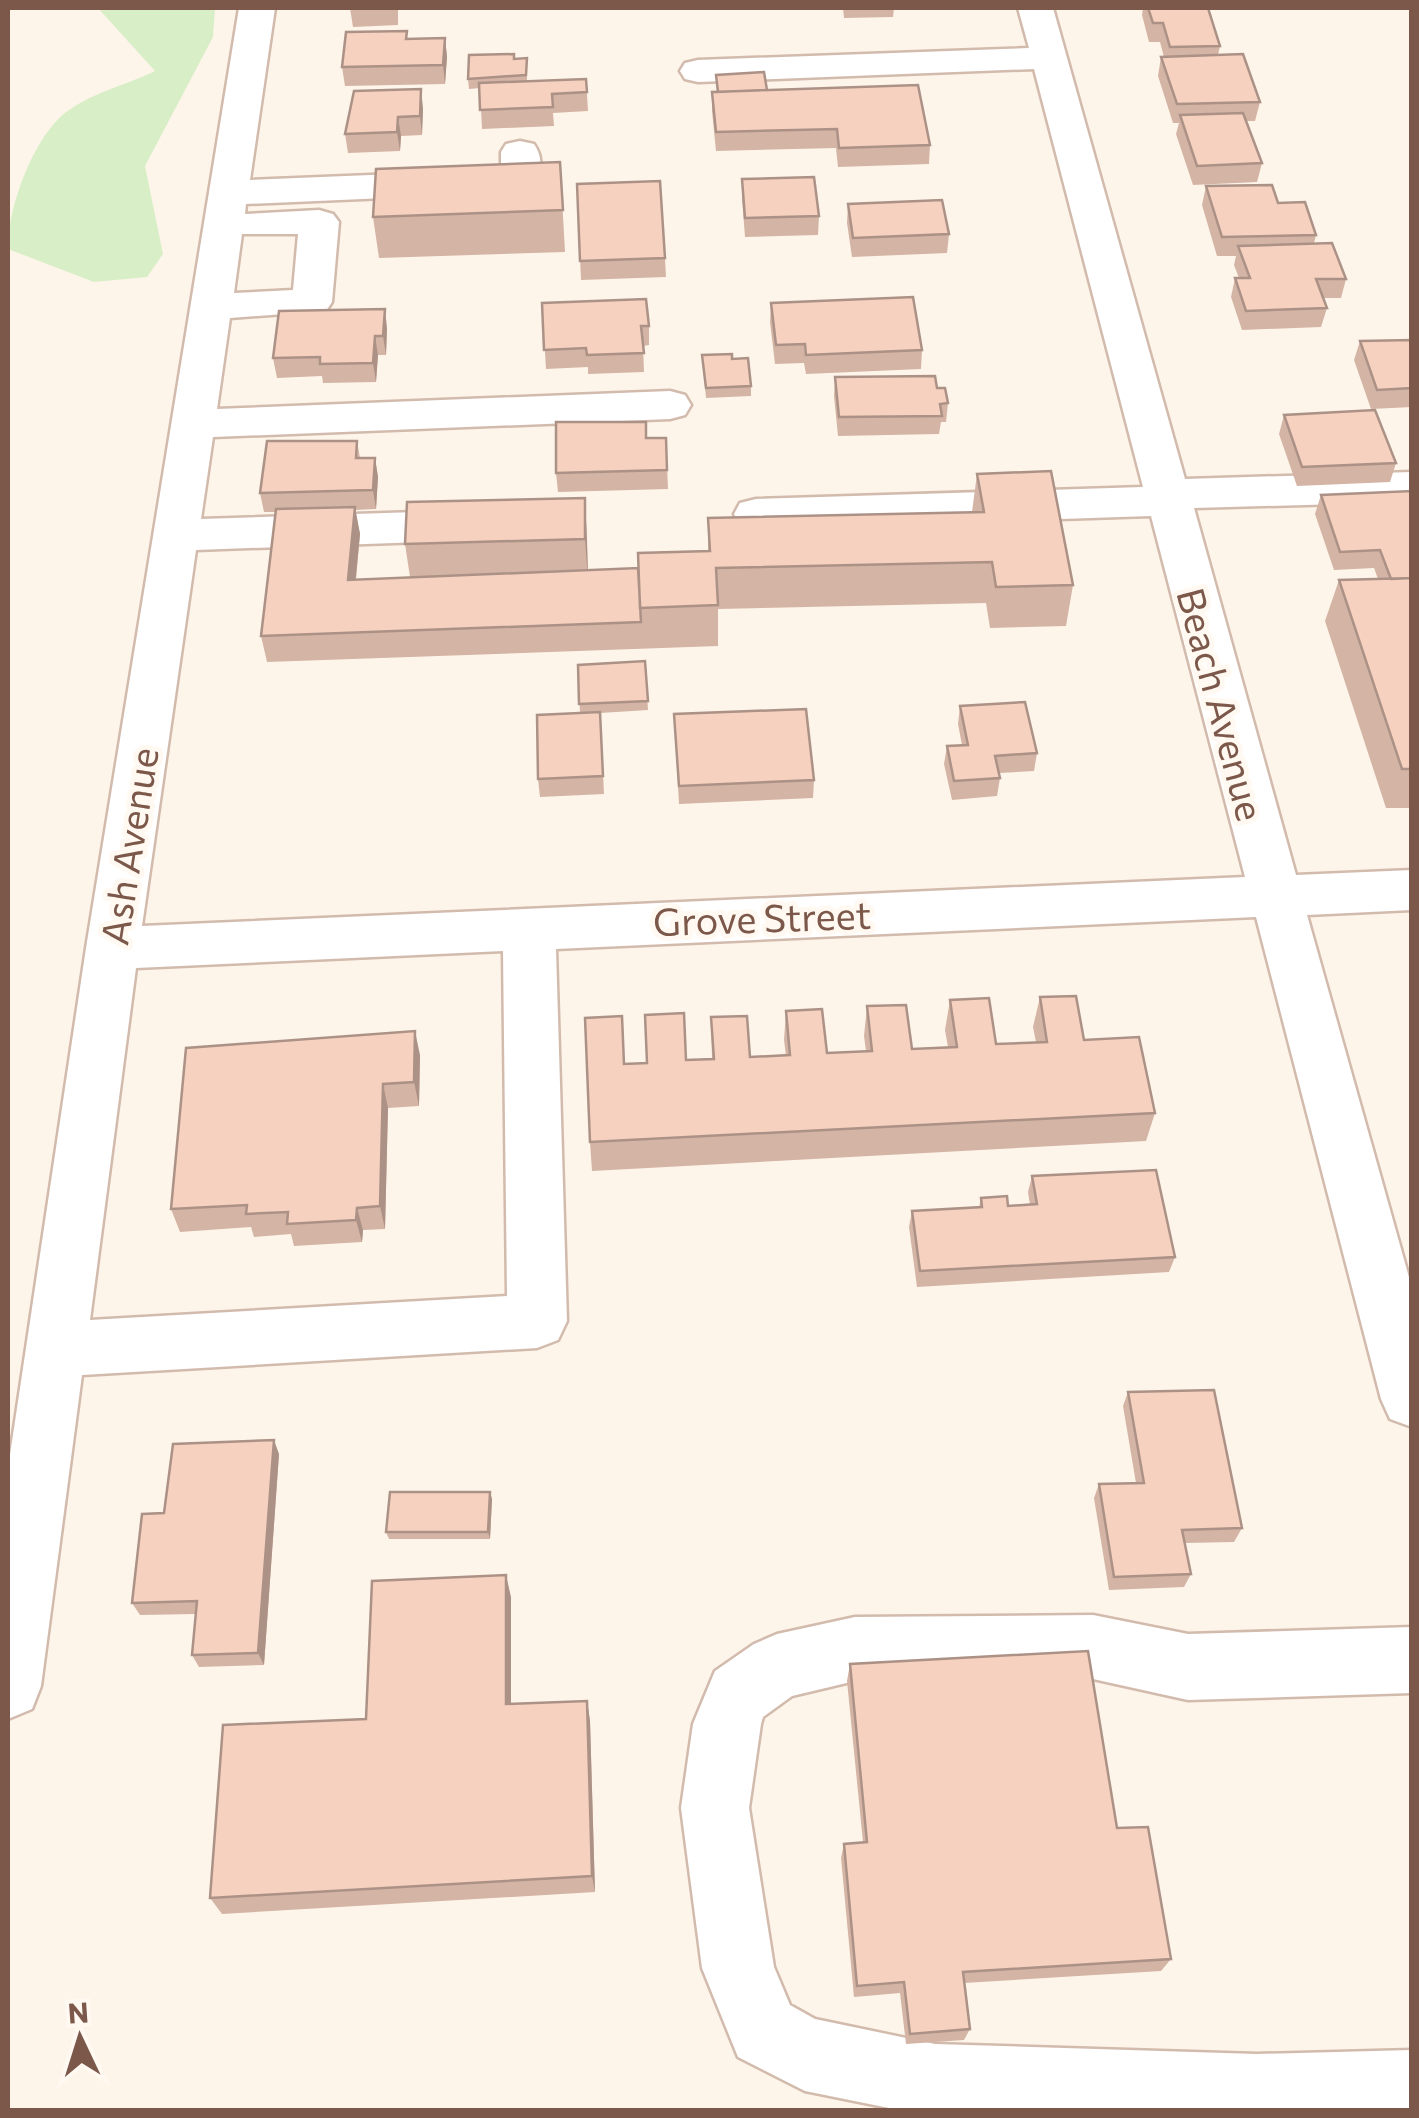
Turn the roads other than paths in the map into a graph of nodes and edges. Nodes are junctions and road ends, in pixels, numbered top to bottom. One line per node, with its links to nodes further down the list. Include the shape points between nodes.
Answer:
1 (257, 8): 6 (street, Ash Avenue)
2 (1036, 8): 3 (street, Beach Avenue)
3 (1049, 58): 4 (street); 11 (street, Beach Avenue)
4 (698, 71)
5 (520, 152): 6 (street, via 520,172 500,181)
6 (226, 209): 7 (street, Ash Avenue); 7 (street, via 319,222 312,302)
7 (211, 306): 9 (street, Ash Avenue)
8 (670, 405): 9 (street)
9 (193, 424): 14 (street, Ash Avenue)
10 (1412, 487): 11 (street)
11 (1167, 497): 12 (street); 16 (street, Beach Avenue)
12 (756, 514)
13 (527, 524): 14 (street)
14 (176, 536): 18 (street, Ash Avenue)
15 (1412, 890): 16 (street, Grove Street)
16 (1273, 895): 17 (street, Grove Street); 20 (street, Beach Avenue)
17 (529, 927): 18 (street, Grove Street); 19 (street, via 538,1321)
18 (112, 948): 19 (street, Ash Avenue)
19 (55, 1349): 22 (street, Ash Avenue)
20 (1412, 1398)
21 (1412, 1660): 23 (street, via 1188,1667 1093,1646 854,1648 778,1667 739,1694 727,1724 716,1808 738,1968 764,2032 805,2054 935,2081 1257,2091)
22 (8, 1686)
23 (1412, 2087)

